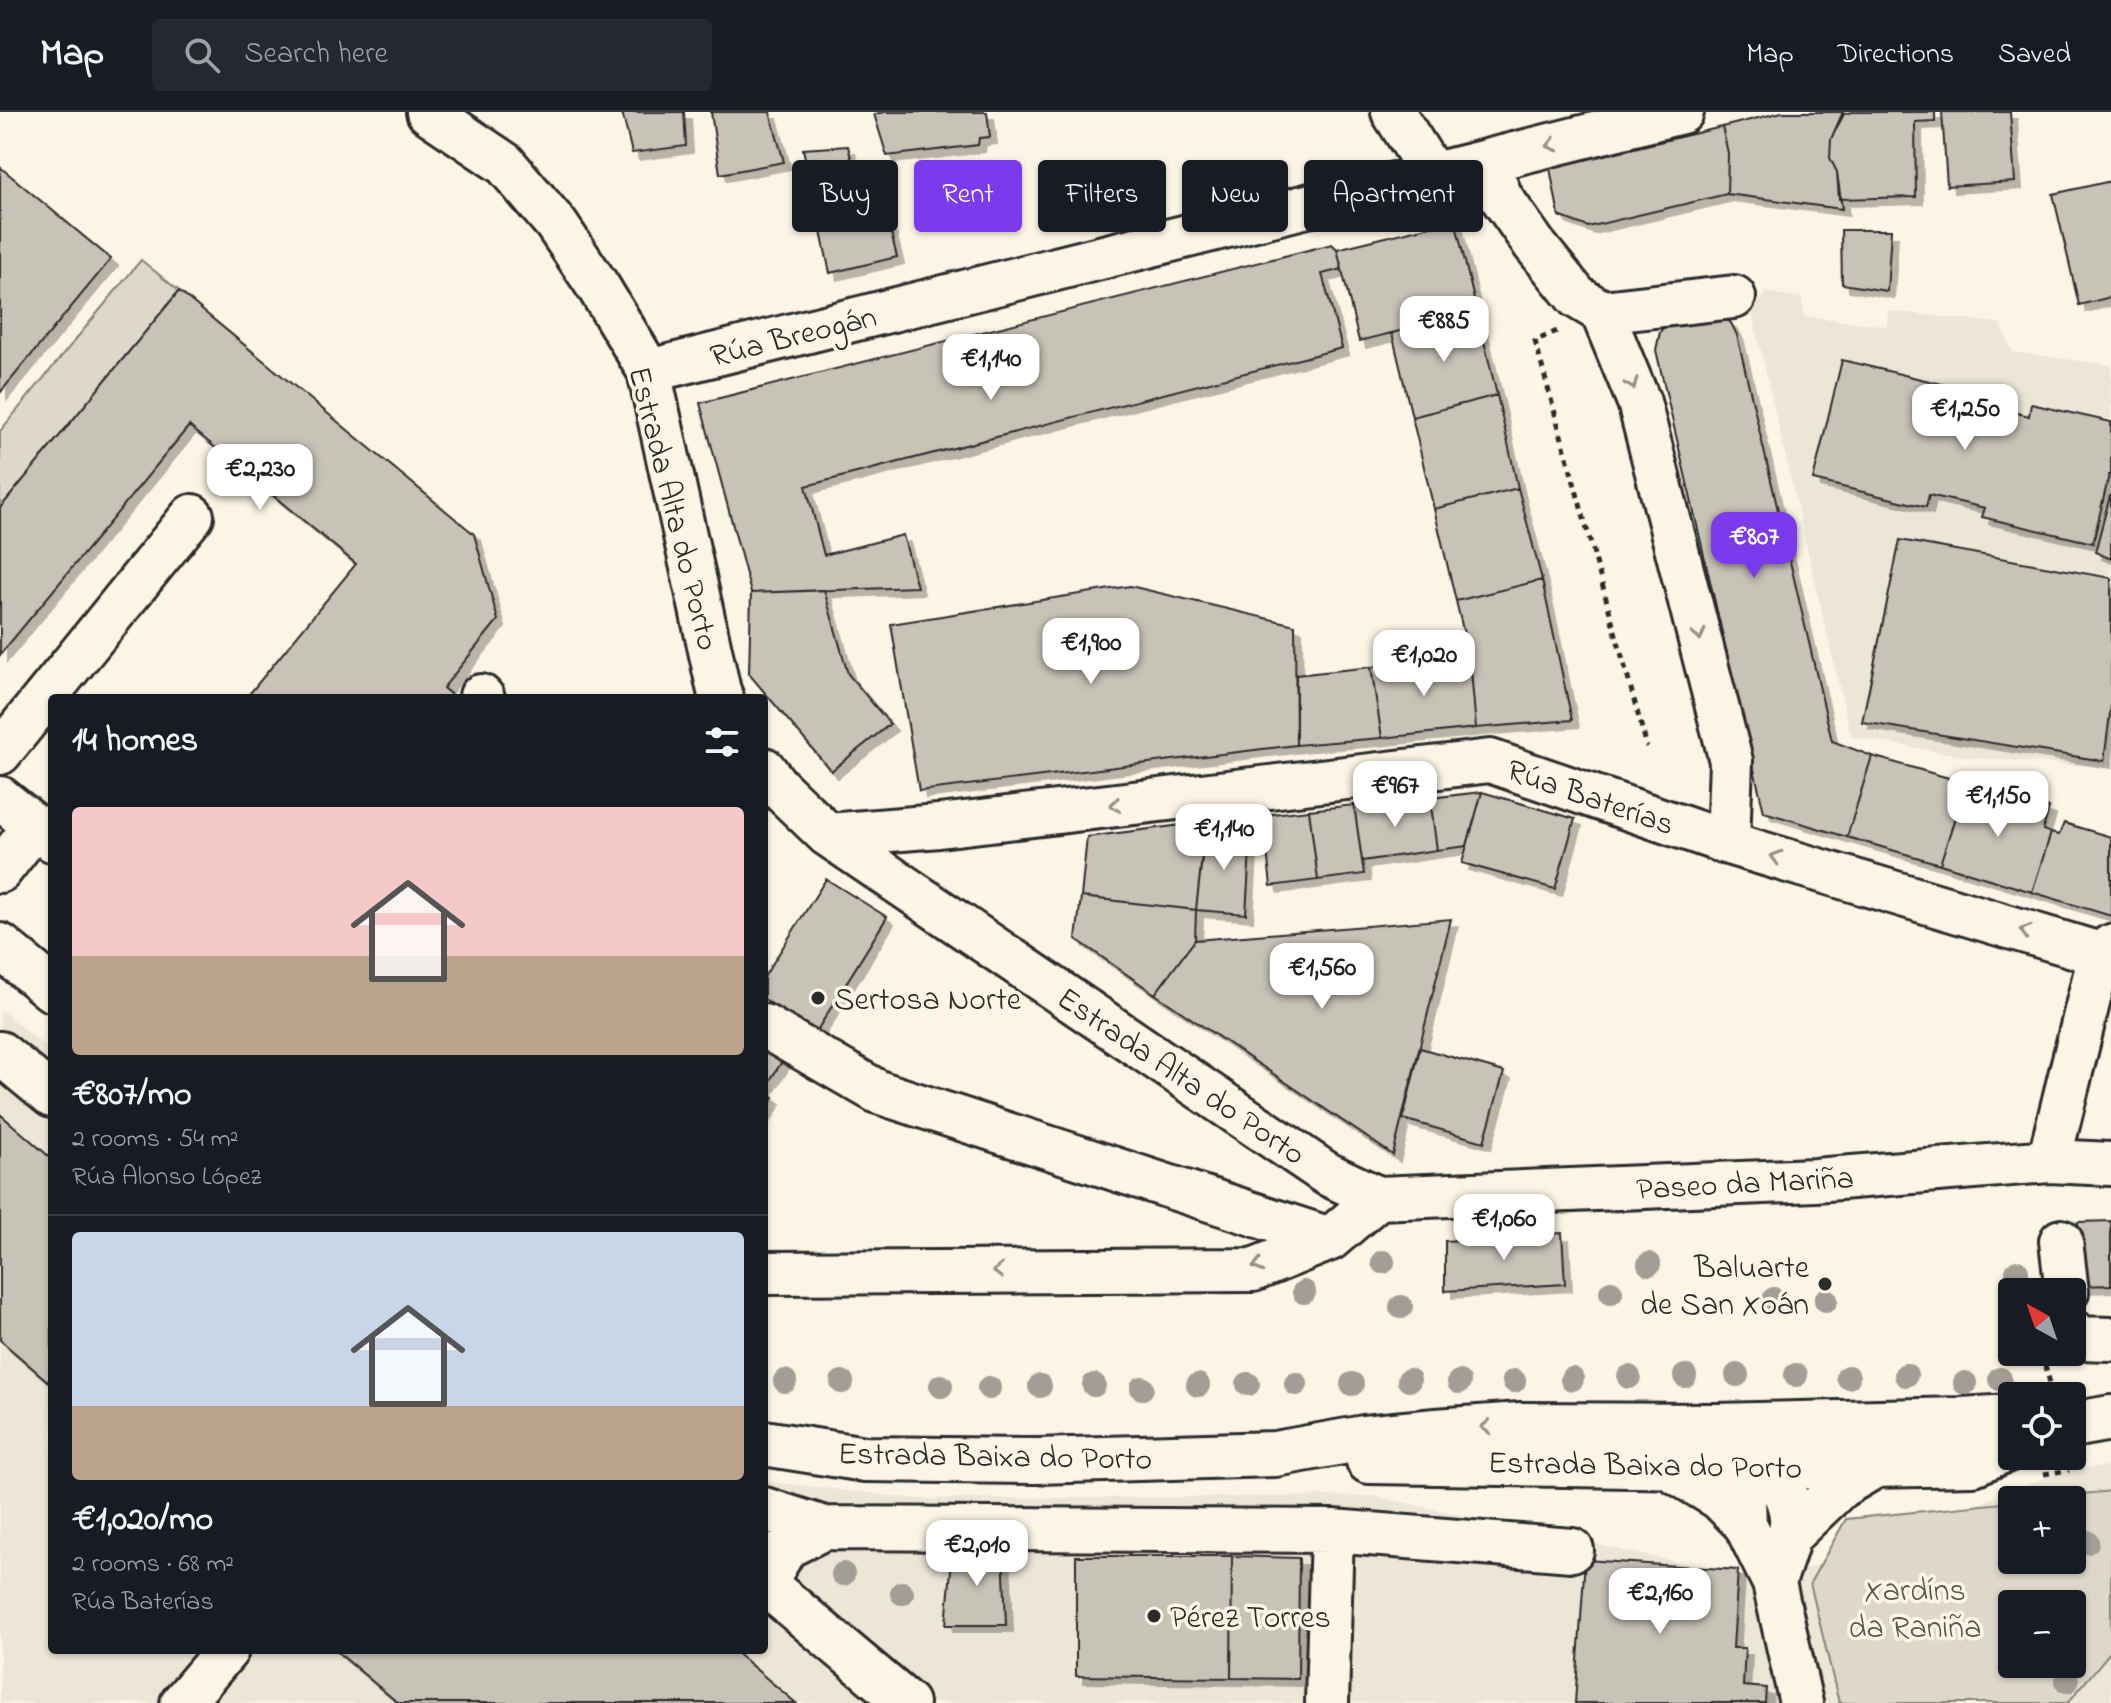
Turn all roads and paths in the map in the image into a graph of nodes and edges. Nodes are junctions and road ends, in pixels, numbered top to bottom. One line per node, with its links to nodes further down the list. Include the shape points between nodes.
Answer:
1 (428, 112): 10 (street, Estrada Alta do Porto, via 505,164 556,224)
2 (1393, 112): 4 (street)
3 (1682, 112): 5 (street, Rúa Breogán, one-way to 5)
4 (1423, 160)
5 (1487, 162): 6 (street, Rúa Breogán); 9 (street, via 1501,197 1534,244 1577,297)
6 (1483, 163)
7 (1304, 207): 10 (street, Rúa Breogán)
8 (1734, 297): 9 (street)
9 (1602, 312): 13 (path, via 1535,341); 19 (street, one-way to 19, via 1639,402 1731,761)
10 (649, 371): 12 (street, Estrada Alta do Porto)
11 (192, 516): 14 (street)
12 (720, 694)
13 (1647, 747)
14 (0, 753)
15 (768, 774): 18 (street, Estrada Alta do Porto)
16 (0, 798): 17 (street)
17 (44, 833): 20 (street)
18 (828, 835): 19 (street, Rúa Baterías, one-way to 18, via 1490,761); 29 (street, Estrada Alta do Porto, via 1327,1174)
19 (1728, 843): 22 (street, Rúa Baterías, one-way to 19)
20 (0, 871)
21 (0, 946): 23 (main road)
22 (2106, 950): 27 (street)
23 (48, 986)
24 (768, 1028): 30 (street, via 878,1092)
25 (0, 1053): 26 (street)
26 (48, 1093)
27 (2049, 1161): 28 (street, Paseo da Mariña); 29 (street, Paseo da Mariña, via 1815,1180)
28 (2111, 1164)
29 (1378, 1198): 30 (street)
30 (1330, 1239): 32 (street, one-way to 32, via 1253,1270)
31 (2061, 1241): 33 (street)
32 (768, 1273)
33 (2065, 1278)
34 (2086, 1338): 35 (street)
35 (2111, 1339)
36 (2111, 1418): 37 (main road)
37 (2086, 1422)
38 (1542, 1425): 39 (main road, Estrada Baixa do Porto, via 1961,1420); 43 (main road, Estrada Baixa do Porto, one-way to 43, via 1364,1438); 46 (street, via 1585,1438 1738,1448)
39 (1998, 1425)
40 (1998, 1429): 46 (street, via 1922,1442 1808,1447)
41 (1998, 1439): 44 (main road, Estrada Baixa do Porto, via 1973,1463)
42 (768, 1444): 43 (main road, Estrada Baixa do Porto, via 865,1459 1037,1461)
43 (1275, 1454): 45 (main road, Estrada Baixa do Porto, via 1389,1462)
44 (1879, 1464): 46 (main road, Estrada Baixa do Porto); 51 (street, via 1840,1487)
45 (1666, 1466): 46 (main road, Estrada Baixa do Porto); 48 (street, via 1719,1498)
46 (1769, 1467): 48 (street, via 1749,1485); 51 (street, via 1791,1510)
47 (768, 1510): 49 (street)
48 (1745, 1524): 54 (street)
49 (824, 1528): 50 (street); 53 (street, via 786,1547)
50 (1332, 1531): 52 (street); 59 (street)
51 (1788, 1537): 54 (street)
52 (1572, 1550)
53 (768, 1576)
54 (1774, 1583): 60 (street)
55 (768, 1586): 58 (street)
56 (224, 1654): 57 (street)
57 (182, 1703)
58 (907, 1703)
59 (1327, 1703)
60 (1801, 1703)

